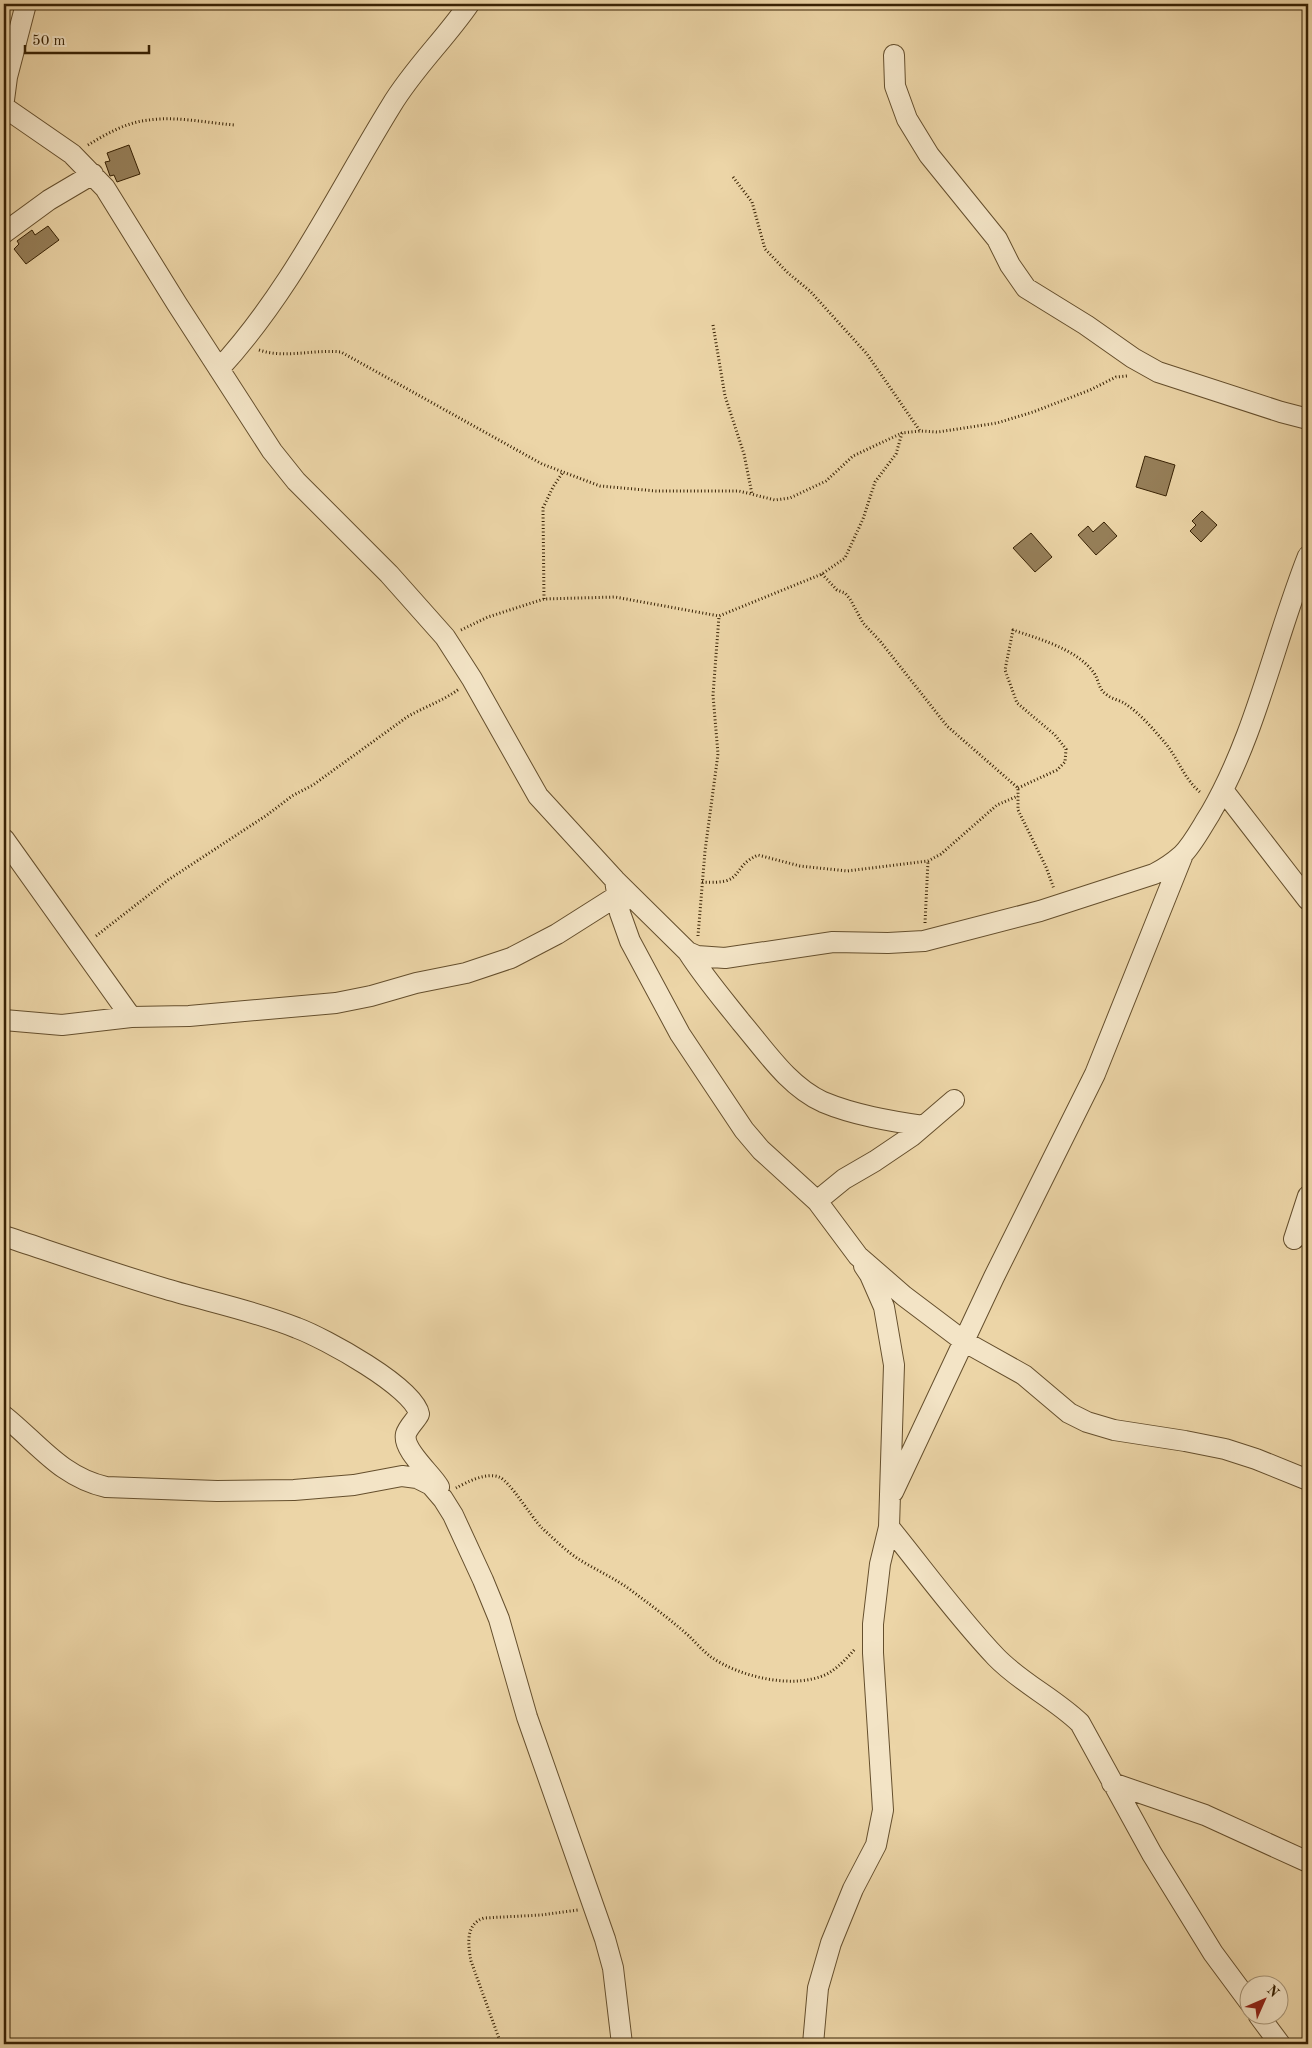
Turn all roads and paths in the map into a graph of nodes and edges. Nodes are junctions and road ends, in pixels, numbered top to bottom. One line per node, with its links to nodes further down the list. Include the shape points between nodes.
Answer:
1 (26, 4): 4 (street)
2 (469, 4): 12 (street, via 401,90 285,283)
3 (894, 55): 14 (street, via 895,86 907,119 929,155 997,239 1022,284 1035,296)
4 (4, 100)
5 (4, 107): 7 (street)
6 (235, 125): 7 (path, via 175,119 149,120 107,134)
7 (72, 154): 8 (street)
8 (93, 174): 10 (street, via 49,200); 13 (street, via 119,209)
9 (734, 177): 16 (path, via 752,202 765,249 810,291 867,354)
10 (4, 233)
11 (714, 325): 19 (path, via 726,396 744,454)
12 (241, 345): 13 (street); 18 (path, via 272,354 341,352 542,464)
13 (219, 369): 24 (street, via 272,451 296,481 389,574)
14 (1158, 372): 15 (street); 16 (path, via 1116,377 1033,412 997,422 938,432)
15 (1308, 419)
16 (920, 431): 17 (path)
17 (902, 433): 19 (path, via 853,456 826,481 807,492 775,500); 21 (path, via 896,454 875,482 845,558)
18 (563, 472): 19 (path, via 600,486); 22 (path, via 543,508)
19 (752, 494)
20 (1308, 556): 28 (street, via 1246,739)
21 (822, 574): 23 (path); 26 (path, via 850,599 863,623 947,726)
22 (544, 599): 23 (path, via 615,597); 24 (path, via 488,617)
23 (719, 616): 32 (path, via 713,695 718,754)
24 (445, 637): 25 (street)
25 (472, 679): 33 (street, via 538,796); 37 (path, via 444,699 407,717 313,785 168,880)
26 (1018, 788): 27 (path); 28 (path, via 1057,770 1065,762 1066,749 1055,735 1017,704 1005,670 1013,630 1058,646 1078,658 1094,673 1107,696 1131,708 1166,744 1179,762 1184,776 1197,790)
27 (1018, 796): 31 (path, via 997,805); 35 (path, via 1018,810)
28 (1219, 797): 30 (street); 34 (street)
29 (4, 839): 37 (street)
30 (1183, 854): 35 (street, via 1154,874); 48 (street, via 1095,1074)
31 (928, 862): 32 (path, via 847,871 800,866 758,855 729,881); 36 (path)
32 (702, 882): 38 (path)
33 (616, 888): 38 (street); 39 (street, via 557,934 511,958 466,973 336,1003 189,1016); 44 (street, via 620,913 630,941 680,1034 744,1130)
34 (1308, 900)
35 (1060, 904): 36 (street)
36 (924, 941): 38 (street, via 833,942 725,958)
37 (82, 947): 39 (street)
38 (692, 954): 42 (street, via 712,988 764,1050 805,1091 848,1111)
39 (131, 1017): 40 (street, via 62,1025)
40 (4, 1020)
41 (954, 1100): 42 (street)
42 (923, 1126): 44 (street, via 893,1149 844,1178)
43 (1308, 1196): 46 (street)
44 (817, 1201): 47 (street)
45 (4, 1236): 51 (street, via 262,1316 330,1343 388,1380 414,1401 419,1414 406,1433 406,1440 410,1450 435,1480)
46 (1294, 1239)
47 (858, 1256): 48 (street); 52 (street, via 884,1307 894,1365)
48 (965, 1342): 50 (street, via 1024,1375 1069,1413 1087,1422 1114,1430 1225,1449); 52 (street)
49 (8, 1426): 51 (street, via 68,1472 88,1483 106,1487 294,1490 354,1485 402,1476 417,1478 431,1485)
50 (1308, 1480)
51 (443, 1497): 54 (path, via 484,1476 499,1477 542,1528 578,1559 627,1587 710,1656 735,1669 777,1681 817,1678 839,1666); 57 (street, via 465,1539 499,1620 527,1717)
52 (890, 1498): 53 (street)
53 (888, 1527): 55 (street, via 997,1658 1022,1680 1068,1711 1080,1724); 62 (street, via 873,1624 883,1810 876,1845 831,1942 818,1988)
54 (859, 1644)
55 (1112, 1783): 56 (street, via 1204,1815); 58 (street, via 1213,1953)
56 (1308, 1862)
57 (593, 1907): 60 (path, via 541,1915 484,1918 473,1924 468,1947 471,1961); 61 (street, via 613,1968)
58 (1240, 1989)
59 (1266, 2026): 63 (street)
60 (501, 2044)
61 (622, 2044)
62 (813, 2044)
63 (1280, 2044)

